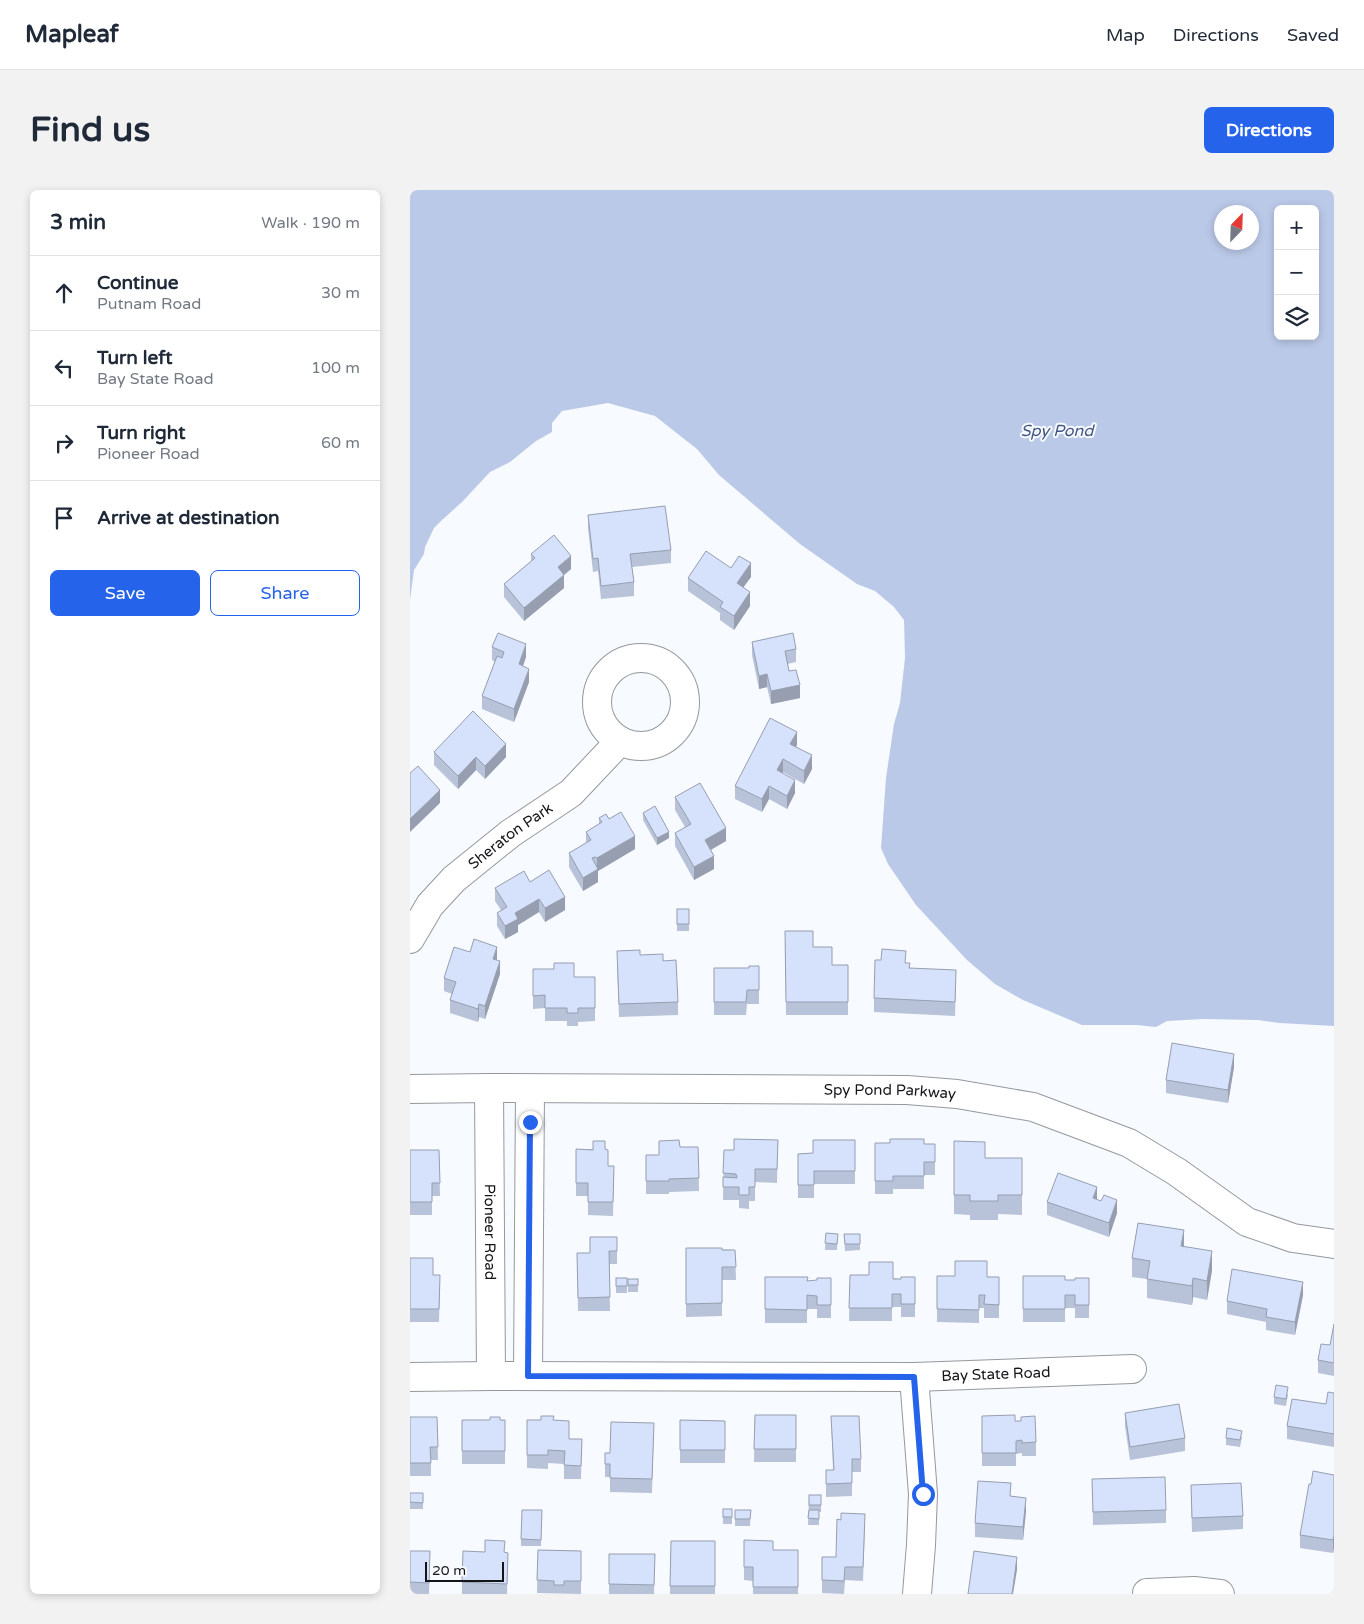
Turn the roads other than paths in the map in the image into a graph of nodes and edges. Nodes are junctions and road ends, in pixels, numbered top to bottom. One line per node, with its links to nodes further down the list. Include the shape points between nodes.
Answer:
1 (620, 741): 2 (street, Sheraton Park, via 571,793 511,833 454,879 430,905)
2 (410, 939)
3 (489, 1088): 4 (street, Spy Pond Parkway); 5 (street, Spy Pond Parkway); 8 (street, Pioneer Road)
4 (410, 1089)
5 (530, 1089): 6 (street, Spy Pond Parkway, via 907,1090 957,1094 1033,1107 1129,1143 1177,1172 1247,1222 1294,1238); 9 (street)
6 (1334, 1244)
7 (1132, 1369): 11 (street, Bay State Road)
8 (491, 1376): 9 (street, Bay State Road); 10 (street, Bay State Road)
9 (528, 1376): 11 (street, Bay State Road)
10 (410, 1377)
11 (914, 1377): 13 (street, via 923,1494)
12 (1147, 1593): 14 (street)
13 (917, 1594)
14 (1220, 1594)

